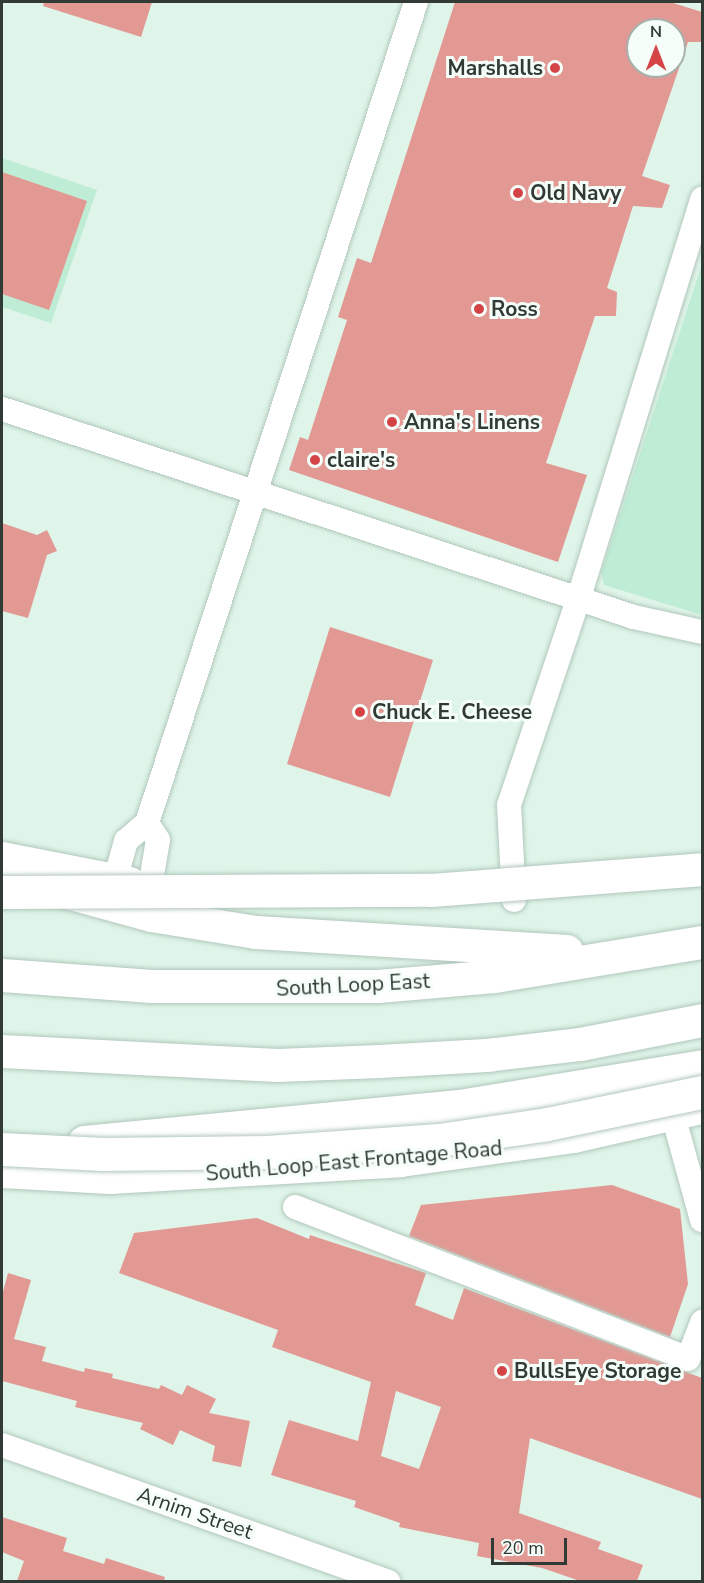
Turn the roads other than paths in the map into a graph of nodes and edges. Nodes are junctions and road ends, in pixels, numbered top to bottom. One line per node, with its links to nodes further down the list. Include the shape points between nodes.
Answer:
1 (416, 2): 4 (street)
2 (702, 199): 5 (street)
3 (2, 409): 4 (street)
4 (257, 495): 5 (street); 7 (street)
5 (579, 597): 6 (street, via 634,617); 14 (street, via 509,805)
6 (702, 632)
7 (147, 823): 11 (street, via 126,840); 12 (street, via 158,840)
8 (2, 858): 11 (main road)
9 (702, 868): 13 (highway, bridge, via 431,890); 14 (main road, via 628,884)
10 (2, 874): 16 (highway, via 151,915 256,932)
11 (115, 880): 12 (main road)
12 (150, 887): 14 (main road, via 336,901)
13 (2, 892)
14 (514, 900)
15 (702, 942): 16 (highway, South Loop East)
16 (633, 956): 17 (highway, South Loop East, via 494,976 378,986 152,987)
17 (2, 975)
18 (702, 1020): 19 (highway, via 580,1044 486,1055 379,1061 277,1065)
19 (2, 1051)
20 (702, 1066): 23 (highway, via 459,1106)
21 (702, 1092): 23 (highway, bridge, via 547,1124 439,1140 267,1152 103,1154)
22 (688, 1112): 24 (main road, South Loop East Frontage Road, via 488,1150 333,1167 110,1178); 26 (street)
23 (2, 1150)
24 (2, 1172)
25 (295, 1207): 27 (street, via 688,1359)
26 (702, 1220)
27 (702, 1322)
28 (2, 1445): 29 (street, Arnim Street)
29 (388, 1581)

